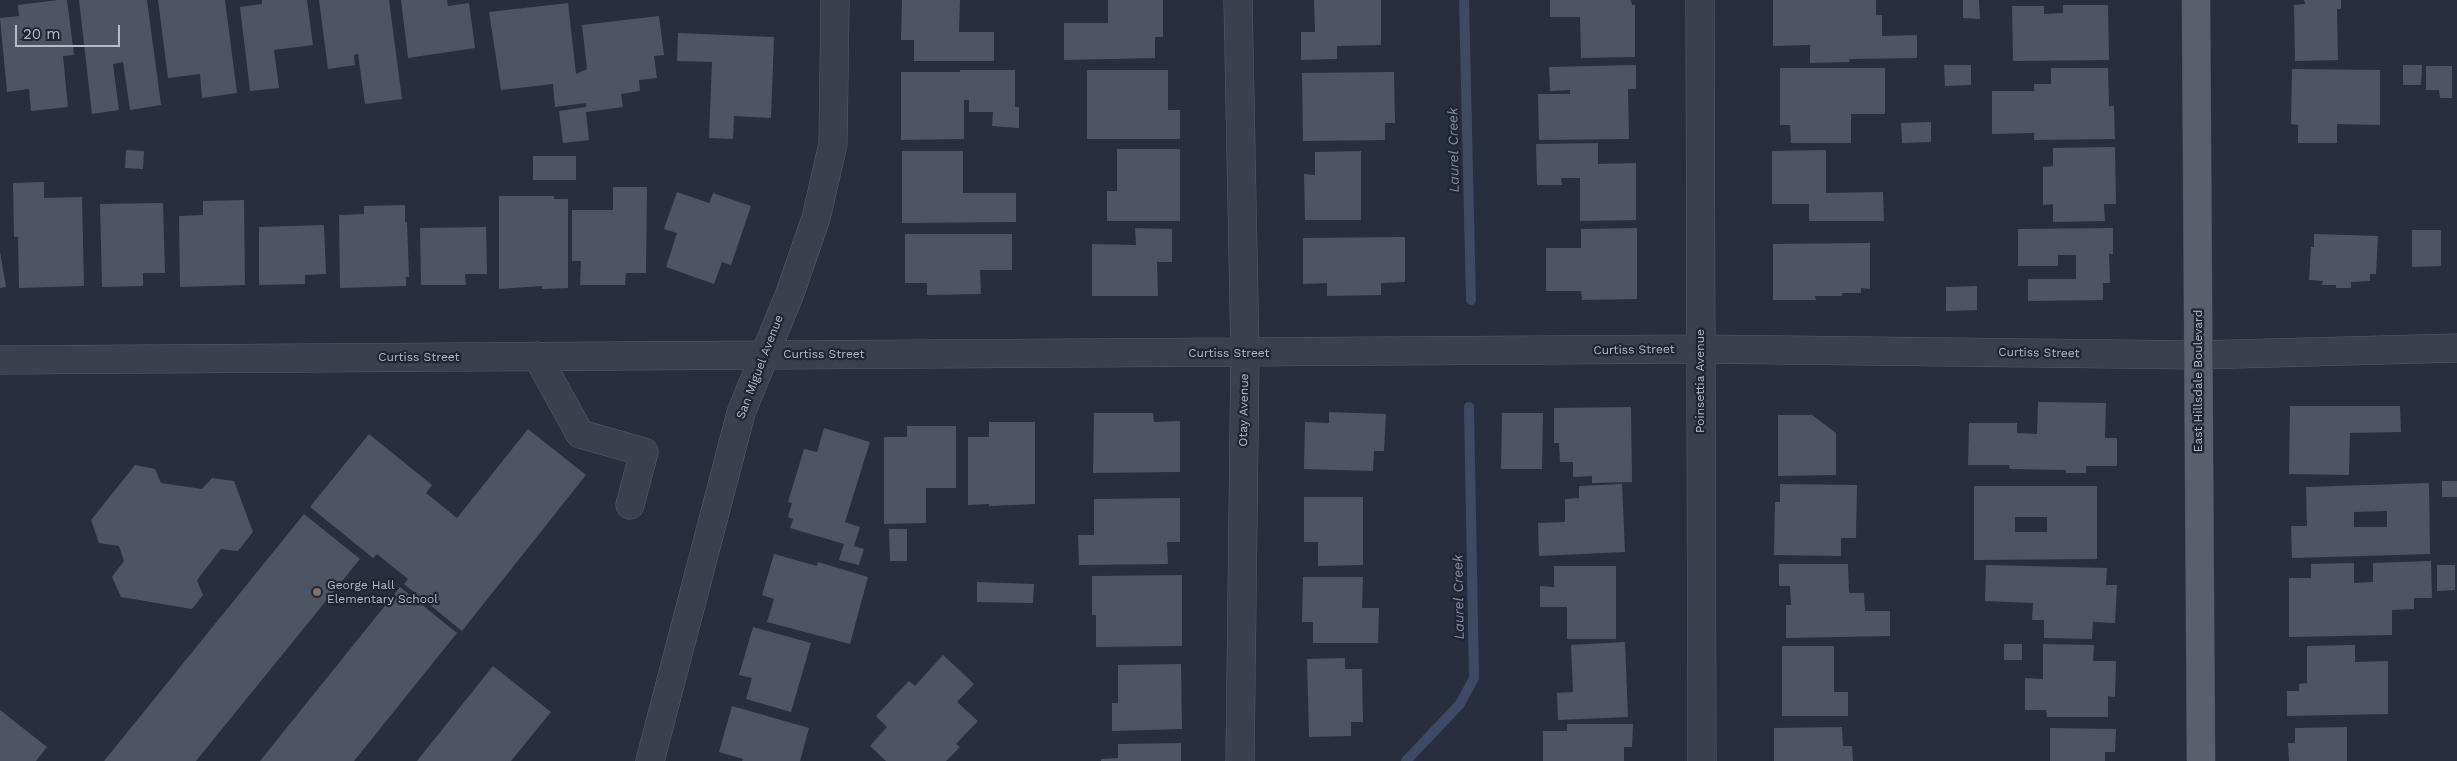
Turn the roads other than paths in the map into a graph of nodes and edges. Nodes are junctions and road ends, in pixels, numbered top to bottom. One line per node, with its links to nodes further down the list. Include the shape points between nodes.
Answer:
1 (835, 0): 7 (street, San Miguel Avenue, via 833,144 816,218)
2 (1238, 0): 8 (street, Otay Avenue)
3 (1700, 0): 6 (street, Poinsettia Avenue)
4 (2196, 0): 9 (main road, East Hillsdale Boulevard)
5 (2457, 348): 9 (street, Curtiss Street)
6 (1700, 349): 8 (street, Curtiss Street); 9 (street, Curtiss Street); 15 (street, Poinsettia Avenue)
7 (765, 354): 8 (street, Curtiss Street); 10 (street, Curtiss Street); 13 (street, San Miguel Avenue, via 741,413)
8 (1245, 354): 14 (street, Otay Avenue)
9 (2198, 355): 16 (main road, East Hillsdale Boulevard)
10 (537, 356): 11 (street, Curtiss Street); 12 (street, via 580,434 644,452)
11 (0, 360)
12 (630, 505)
13 (650, 761)
14 (1240, 761)
15 (1702, 761)
16 (2200, 761)

